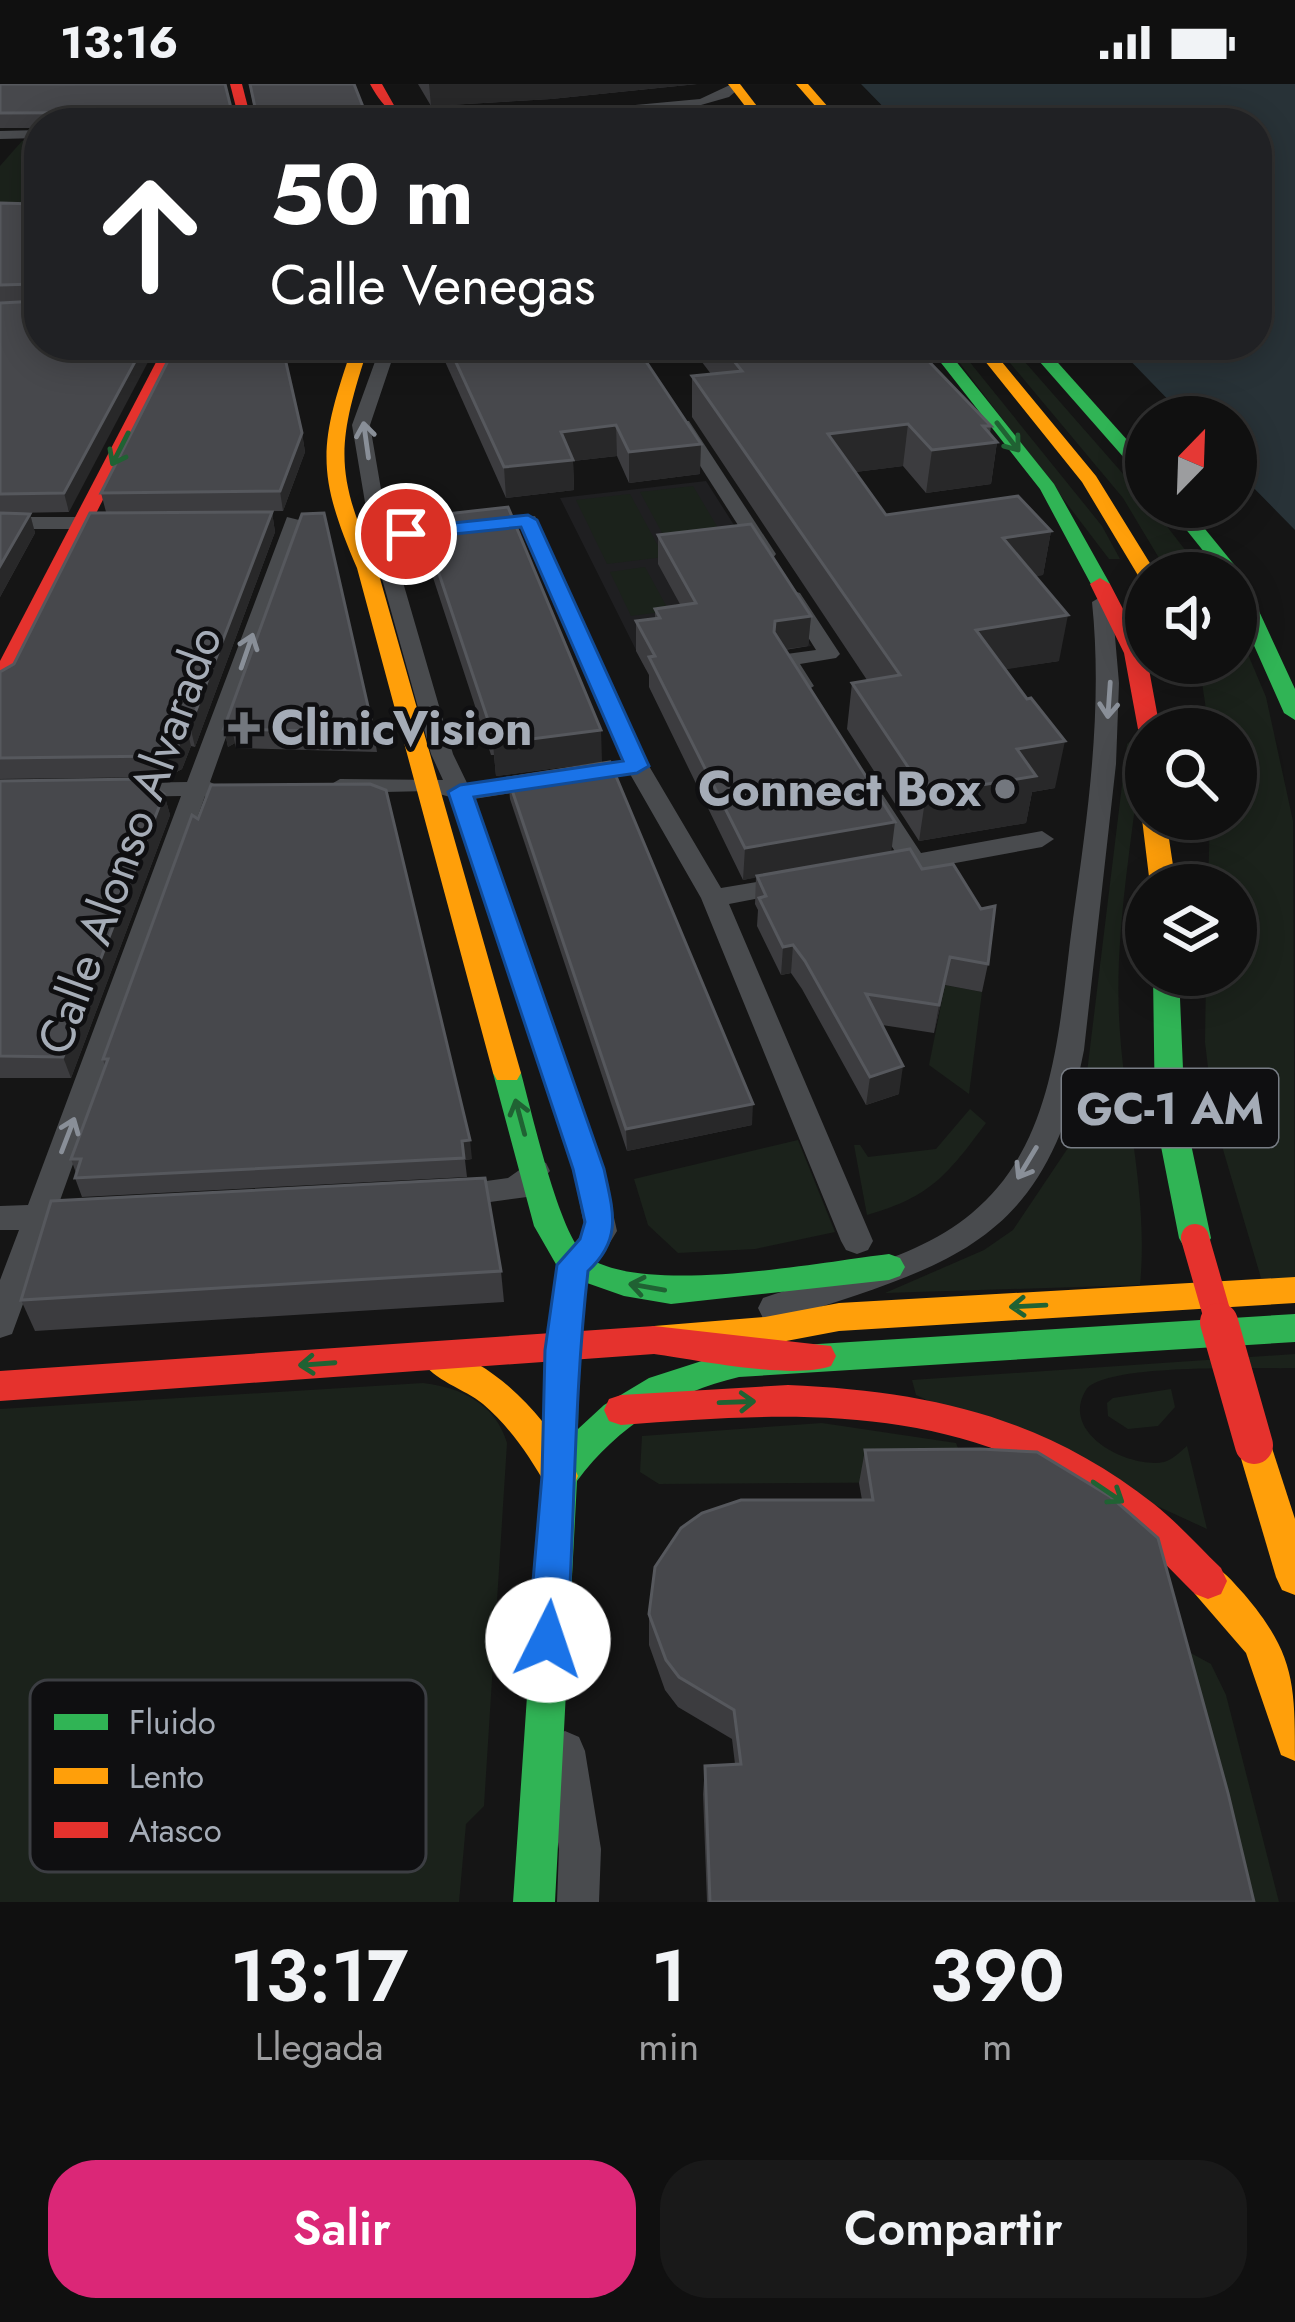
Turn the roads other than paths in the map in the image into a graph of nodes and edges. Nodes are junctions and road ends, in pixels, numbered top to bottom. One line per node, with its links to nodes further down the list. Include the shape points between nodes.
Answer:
1 (802, 84): 5 (main road)
2 (744, 85): 3 (street, via 701,102); 4 (main road)
3 (628, 108)
4 (775, 108)
5 (823, 108)
6 (6, 135): 7 (street)
7 (0, 148)
8 (165, 360): 18 (main road, one-way to 18)
9 (355, 360): 16 (main road, via 333,454)
10 (384, 360): 21 (street, one-way to 10, via 361,425)
11 (947, 360): 24 (main road, one-way to 24, via 1051,492)
12 (992, 360): 22 (main road, via 1090,479)
13 (1046, 360): 15 (main road)
14 (673, 408): 29 (street, via 829,654 787,660)
15 (1125, 448)
16 (338, 505): 21 (main road); 38 (street, Calle Alonso Alvarado, one-way to 16, via 282,521)
17 (0, 523): 18 (street)
18 (80, 523): 19 (street); 28 (main road)
19 (127, 523)
20 (1194, 528): 23 (main road)
21 (369, 538): 32 (street, via 528,520); 34 (main road); 39 (street)
22 (1133, 552)
23 (1213, 552)
24 (1100, 584): 30 (main road, via 1128,625); 53 (street, one-way to 53, via 1111,661 1103,783 1062,1085 1048,1128 983,1222)
25 (1257, 605): 27 (main road)
26 (1257, 629): 31 (main road)
27 (1295, 649)
28 (0, 682)
29 (812, 701)
30 (1148, 708)
31 (1295, 713)
32 (637, 766): 39 (street); 44 (street)
33 (863, 782): 41 (street)
34 (430, 784): 35 (street); 39 (street); 46 (main road, one-way to 34)
35 (305, 787)
36 (241, 788): 38 (street)
37 (88, 790): 38 (street)
38 (199, 790): 49 (street, Calle Alonso Alvarado, one-way to 38)
39 (460, 792): 52 (street, via 589,1169 601,1232)
40 (1042, 839): 41 (street)
41 (914, 862): 42 (street)
42 (870, 870)
43 (825, 878): 44 (street)
44 (714, 898): 51 (street)
45 (1167, 996): 64 (main road, GC-1 AM, bridge, via 1170,1116 1195,1238)
46 (535, 1171): 47 (street, via 500,1192); 52 (main road, via 550,1226)
47 (431, 1196)
48 (84, 1214): 49 (street)
49 (38, 1216): 50 (street); 55 (street, Calle Alonso Alvarado)
50 (0, 1218)
51 (856, 1241)
52 (573, 1265): 53 (main road, one-way to 52, via 671,1291); 58 (main road)
53 (889, 1267): 57 (street)
54 (1295, 1290): 57 (main road, one-way to 57, via 839,1317)
55 (0, 1324)
56 (1295, 1328): 59 (main road)
57 (654, 1340): 58 (main road); 59 (main road)
58 (562, 1350): 60 (main road); 63 (main road)
59 (819, 1356): 62 (main road, via 704,1370)
60 (434, 1358): 61 (main road, one-way to 61); 63 (main road, via 508,1398)
61 (0, 1386)
62 (621, 1410): 63 (main road); 66 (main road, one-way to 66, via 850,1401 903,1405 1013,1439 1096,1484 1199,1569 1252,1628)
63 (560, 1476): 65 (main road)
64 (1295, 1577)
65 (544, 1681): 67 (main road); 68 (street, via 574,1807)
66 (1295, 1741)
67 (534, 1902)
68 (578, 1902)

